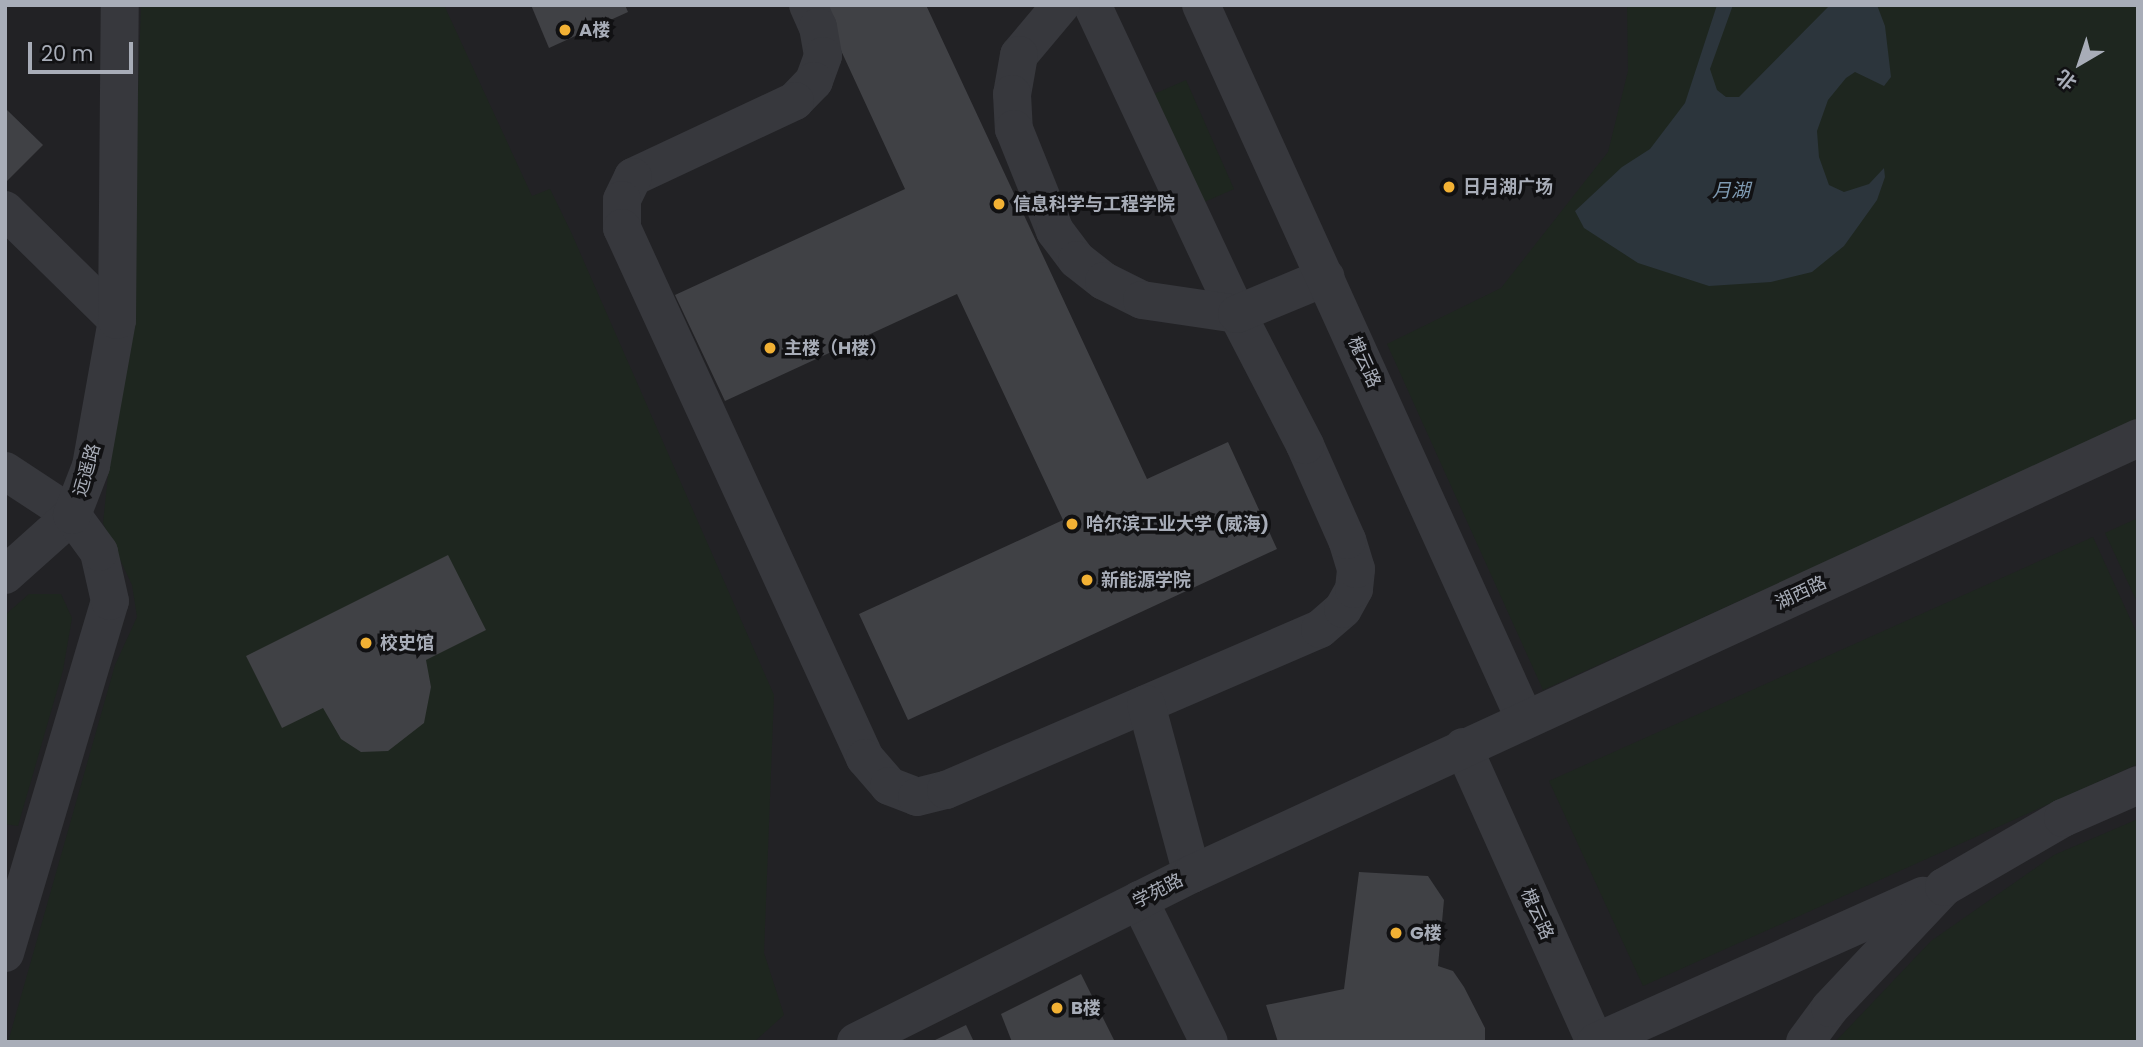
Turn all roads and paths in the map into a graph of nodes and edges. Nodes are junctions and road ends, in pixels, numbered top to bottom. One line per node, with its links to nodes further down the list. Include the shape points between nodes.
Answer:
1 (808, 5): 14 (lane, via 823,56 814,82 795,101 634,177 622,200 622,228 866,758 889,786 917,797 946,790)
2 (1061, 5): 8 (lane, via 1019,55 1012,94 1014,130 1055,230 1077,260 1104,281 1142,300)
3 (1093, 5): 8 (lane)
4 (1201, 5): 7 (lane, 槐云路)
5 (115, 11): 9 (lane, 远遥路)
6 (5, 210): 9 (lane)
7 (1326, 277): 8 (lane); 15 (lane, 槐云路)
8 (1237, 314): 14 (lane, via 1305,445 1347,540 1356,569 1354,589 1343,609 1320,629)
9 (117, 320): 12 (lane, 远遥路, via 91,466)
10 (2138, 438): 15 (lane, 湖西路)
11 (5, 471): 12 (lane)
12 (72, 515): 13 (lane); 21 (lane, 远遥路, via 99,552 110,601)
13 (5, 575)
14 (1146, 704): 18 (lane)
15 (1525, 720): 16 (lane, 湖西路)
16 (1463, 747): 18 (lane, 学苑路); 24 (lane, 槐云路)
17 (2138, 785): 19 (lane, via 2063,818)
18 (1192, 874): 20 (lane, 学苑路)
19 (1944, 887): 24 (lane); 25 (lane, via 1830,1008)
20 (1139, 900): 22 (lane, 学苑路); 23 (lane)
21 (5, 953)
22 (856, 1042)
23 (1209, 1042)
24 (1595, 1042)
25 (1805, 1042)

